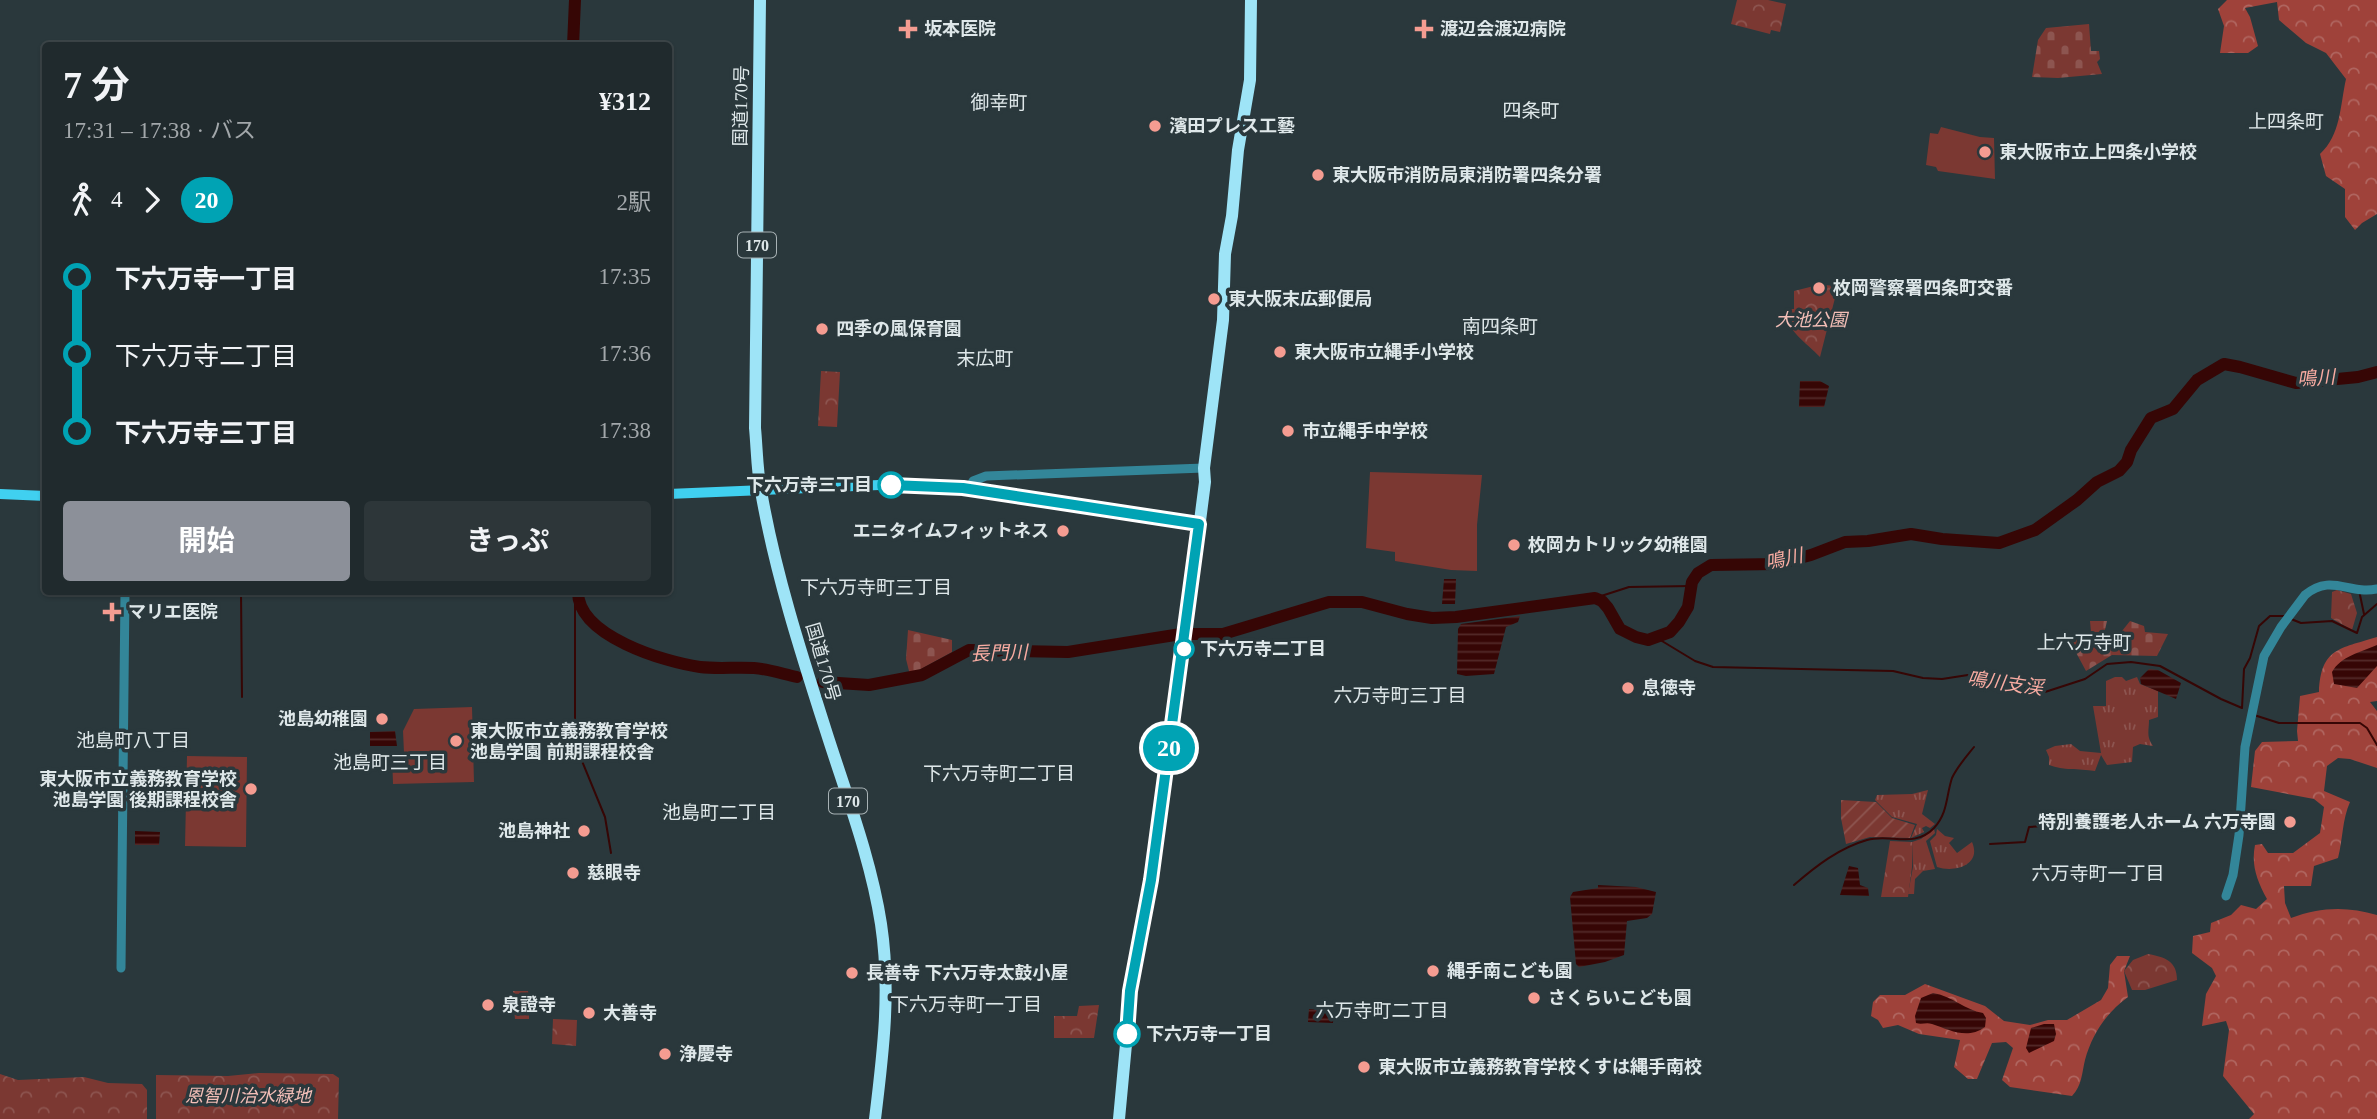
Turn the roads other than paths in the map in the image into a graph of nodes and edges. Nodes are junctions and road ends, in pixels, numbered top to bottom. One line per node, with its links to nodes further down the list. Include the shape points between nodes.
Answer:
1 (760, 0): 4 (highway, 国道170号 / 170, via 755,428)
2 (1251, 0): 3 (highway, via 1250,80 1225,254 1225,299)
3 (1205, 468): 5 (street, via 986,476 973,481); 9 (highway)
4 (761, 490): 5 (main road, via 879,485); 7 (main road); 14 (highway, 国道170号 / 170, via 781,579 881,921 886,1024)
5 (969, 490): 9 (main road)
6 (0, 494): 8 (main road)
7 (672, 494)
8 (42, 496)
9 (1199, 524): 15 (highway, via 1151,880 1130,991)
10 (2377, 589): 12 (street, via 2322,584 2305,594 2268,649 2247,736 2239,835)
11 (125, 595): 13 (street)
12 (2226, 896)
13 (121, 968)
14 (875, 1119)
15 (1119, 1119)

